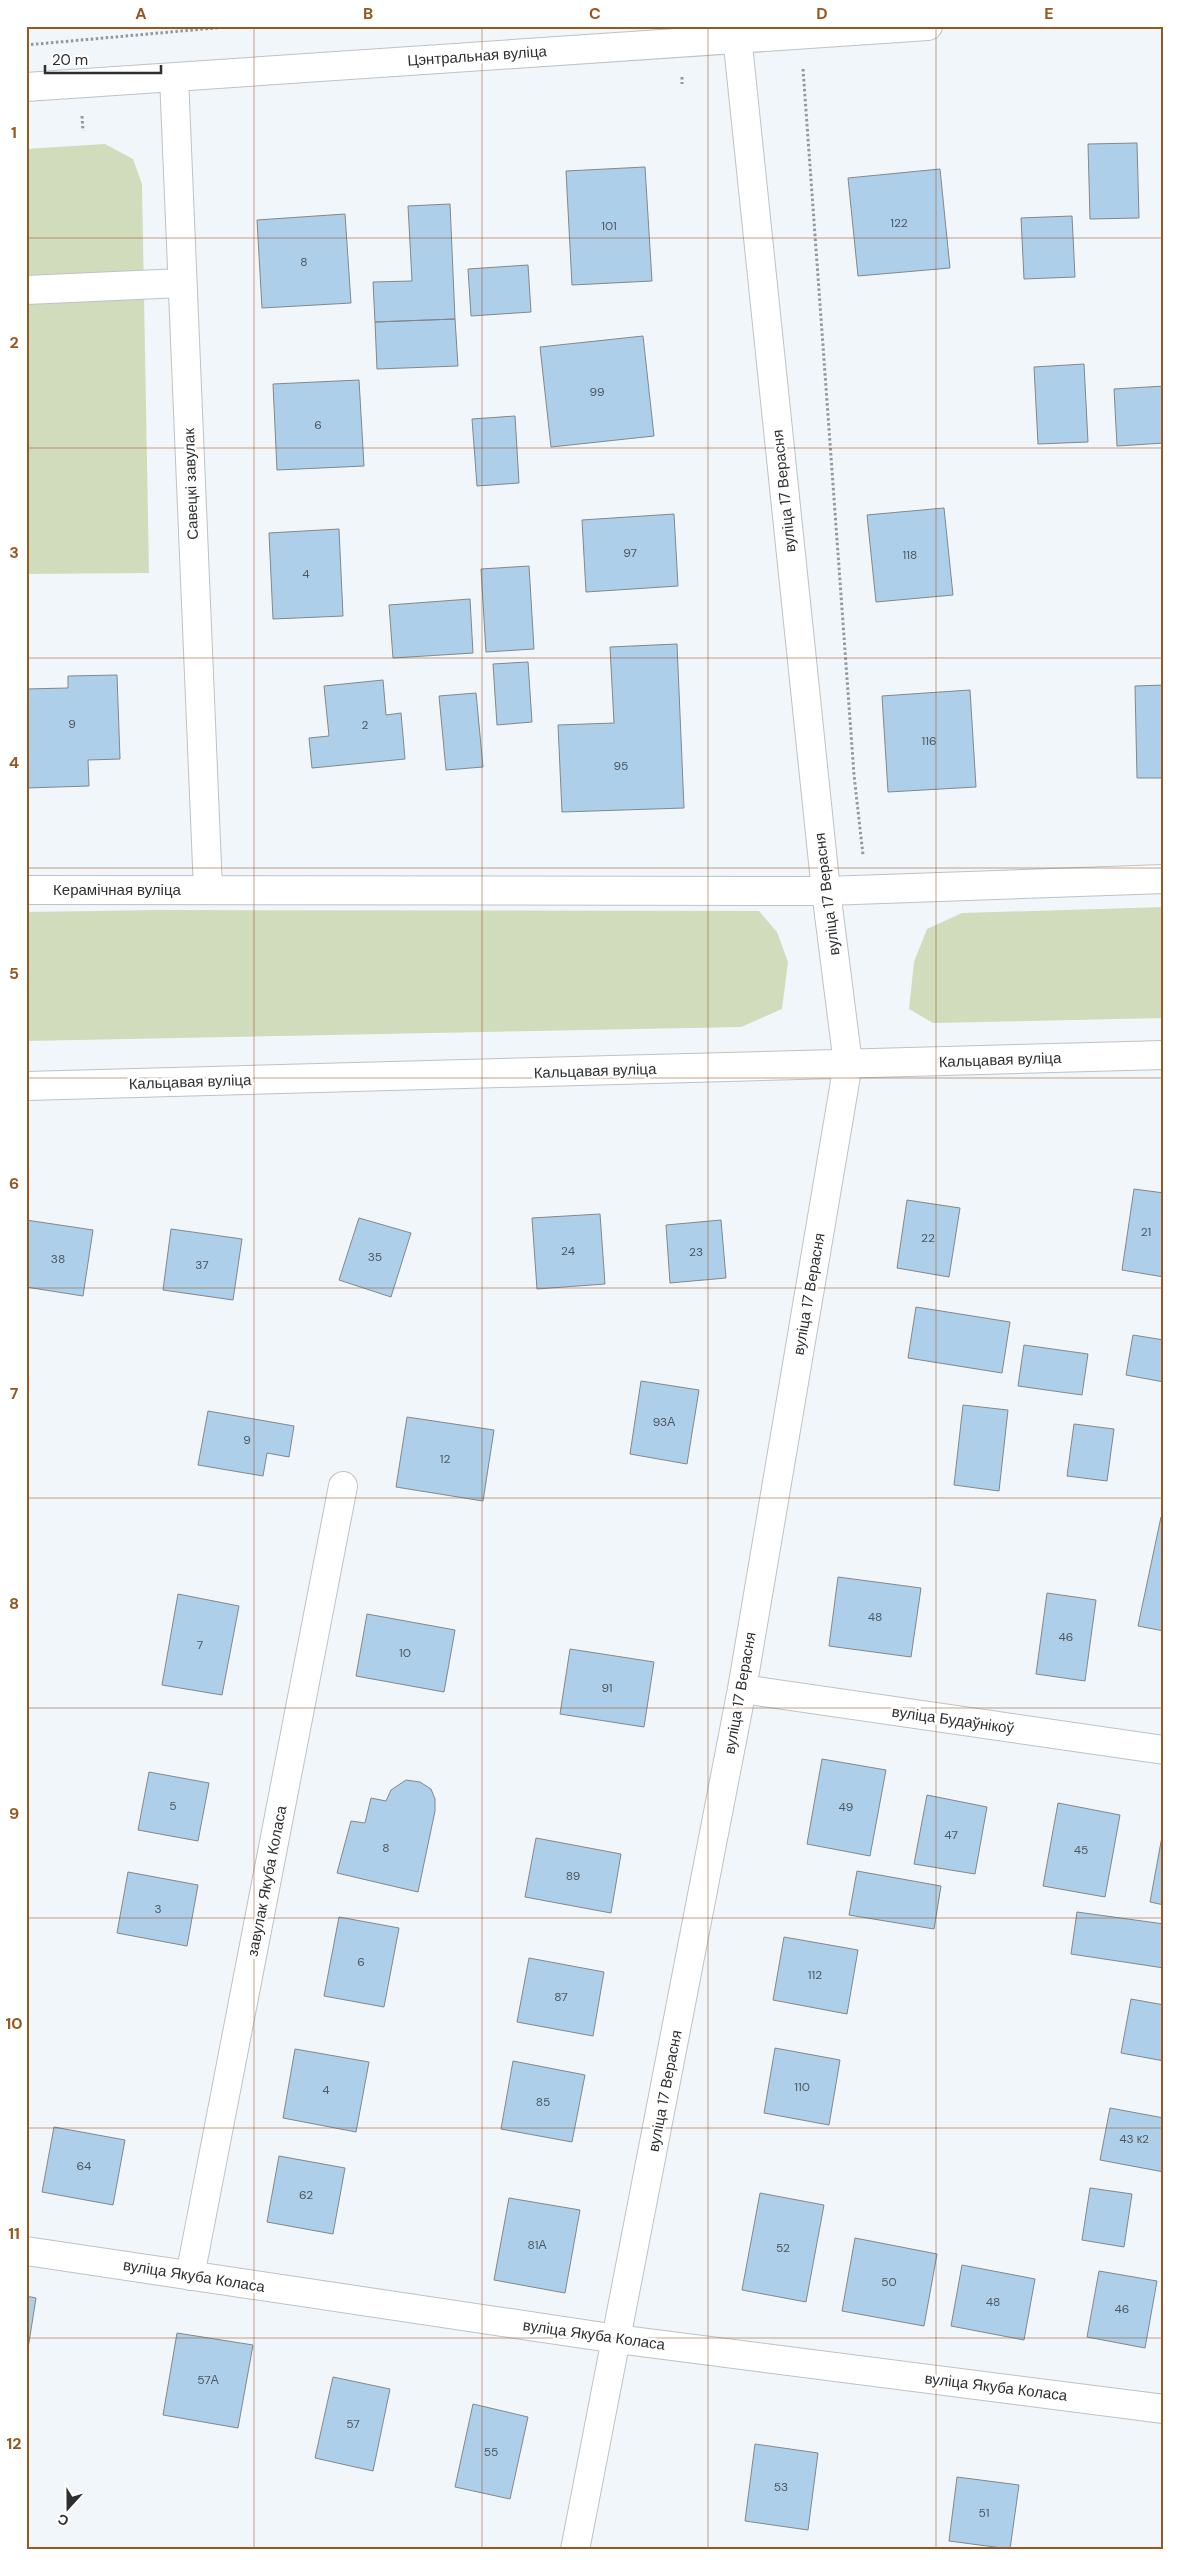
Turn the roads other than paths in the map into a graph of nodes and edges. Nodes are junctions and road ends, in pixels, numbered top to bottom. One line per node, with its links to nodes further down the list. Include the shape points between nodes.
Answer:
1 (928, 26): 2 (street, Цэнтральная вуліца, via 800,34)
2 (736, 32): 3 (street, Цэнтральная вуліца); 10 (street, вуліца 17 Верасня)
3 (174, 77): 4 (street, Цэнтральная вуліца); 5 (street, Савецкі завулак)
4 (26, 87)
5 (182, 283): 6 (street); 9 (street, Савецкі завулак)
6 (26, 290)
7 (1164, 879): 10 (street, Керамічная вуліца)
8 (26, 890): 9 (street, Керамічная вуліца)
9 (208, 890): 10 (street, Керамічная вуліца)
10 (826, 891): 12 (street, вуліца 17 Верасня)
11 (1164, 1055): 12 (street, Кальцавая вуліца)
12 (848, 1064): 13 (street, Кальцавая вуліца); 15 (street, вуліца 17 Верасня)
13 (26, 1086)
14 (343, 1486): 18 (street, завулак Якуба Коласа)
15 (742, 1689): 16 (street, вуліца Будаўнікоў); 19 (street, вуліца 17 Верасня)
16 (1164, 1750)
17 (26, 2251): 18 (street, вуліца Якуба Коласа)
18 (190, 2276): 19 (street, вуліца Якуба Коласа)
19 (617, 2339): 20 (street, вуліца Якуба Коласа); 21 (street, вуліца 17 Верасня)
20 (1164, 2409)
21 (575, 2550)

